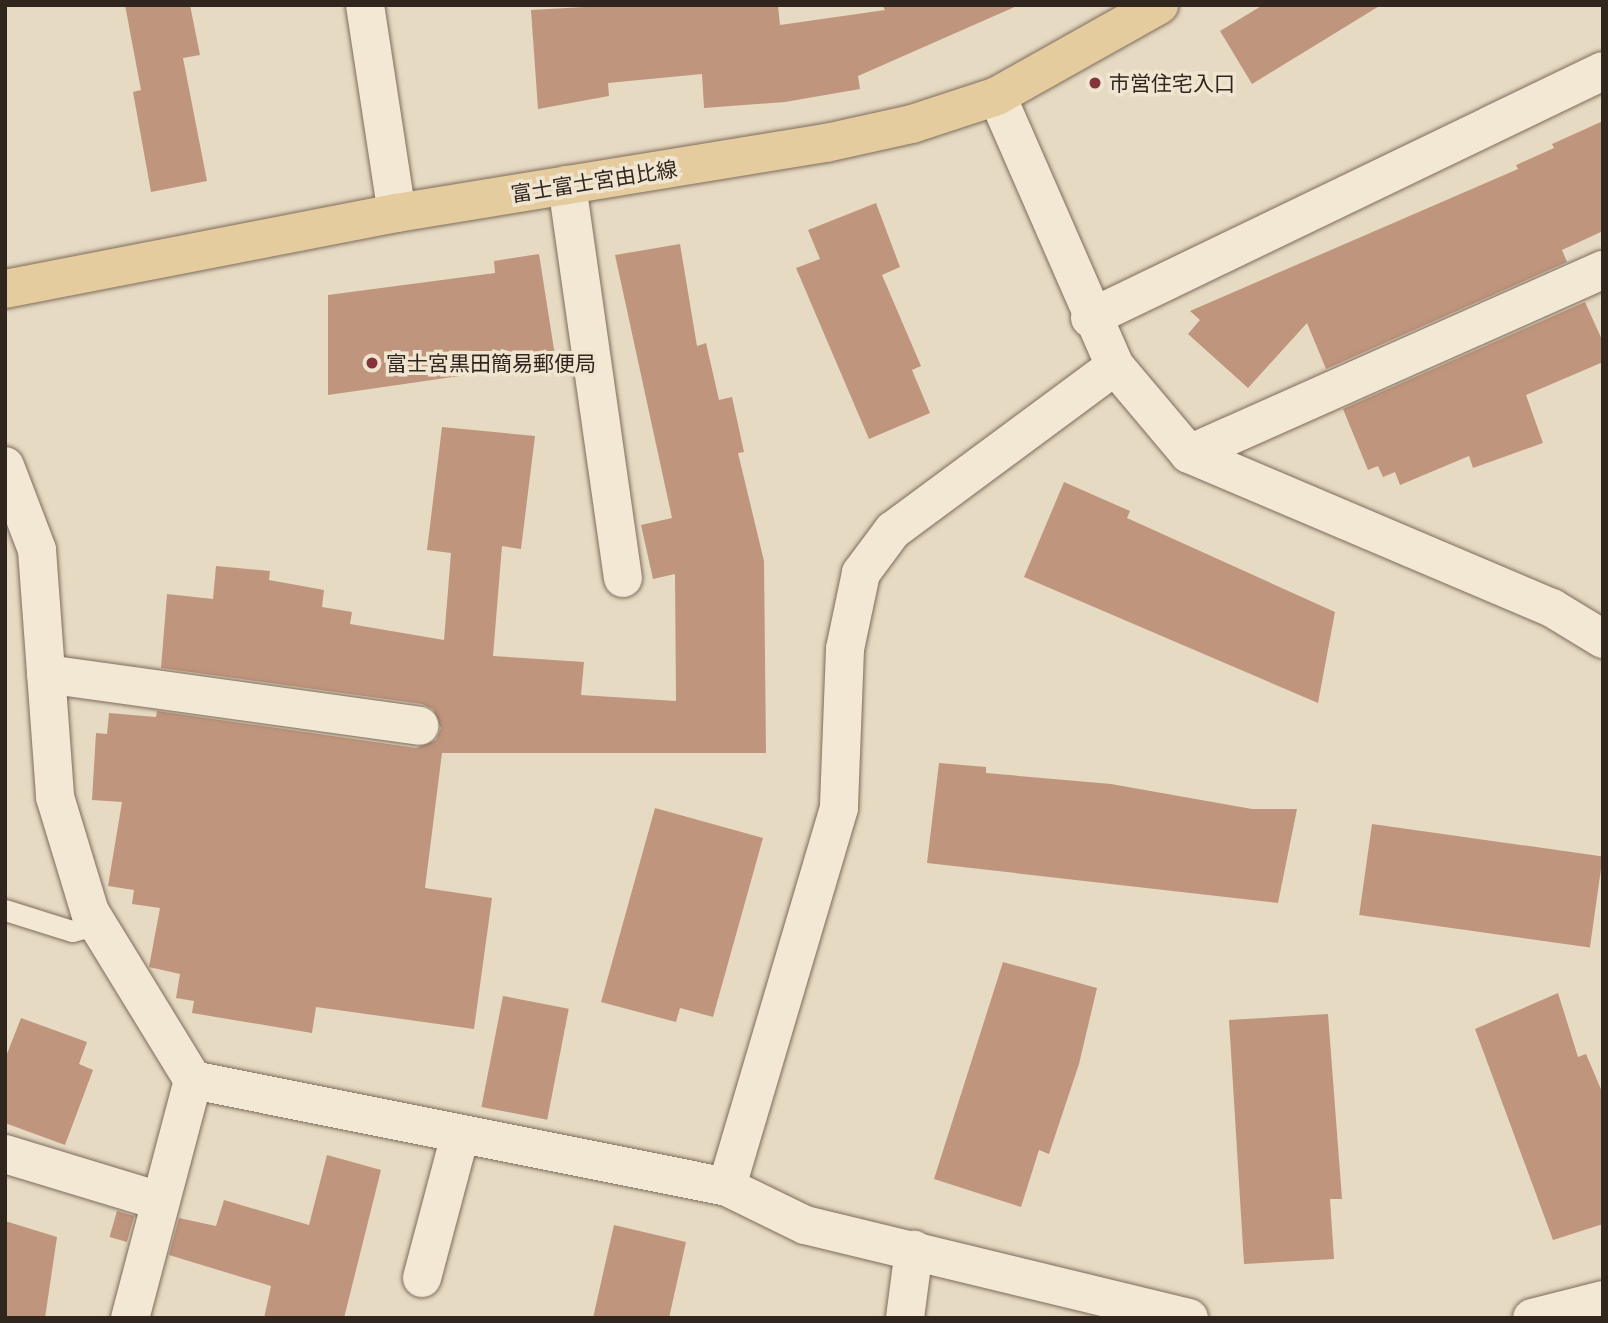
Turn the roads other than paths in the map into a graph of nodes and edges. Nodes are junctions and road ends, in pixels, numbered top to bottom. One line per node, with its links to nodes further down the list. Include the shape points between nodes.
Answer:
1 (365, 5): 6 (street)
2 (1159, 5): 4 (main road, 富士富士宮由比線)
3 (1603, 71): 9 (street)
4 (998, 96): 5 (main road, 富士富士宮由比線, via 912,124 826,143); 9 (street)
5 (567, 185): 6 (main road, 富士富士宮由比線); 13 (street)
6 (397, 213): 8 (main road, 富士富士宮由比線)
7 (1603, 270): 11 (street)
8 (5, 289)
9 (1090, 318): 10 (street)
10 (1115, 366): 11 (street); 22 (street, via 893,530 861,573 845,649 839,808)
11 (1189, 454): 14 (street, via 1552,608)
12 (5, 466): 15 (street, via 37,550)
13 (623, 578)
14 (1603, 639)
15 (46, 674): 16 (street); 18 (street, via 55,797 90,912)
16 (419, 726)
17 (5, 910): 18 (lane, via 72,930)
18 (98, 924): 19 (street)
19 (192, 1080): 20 (street); 23 (street)
20 (460, 1135): 22 (street); 25 (street)
21 (5, 1154): 23 (street)
22 (727, 1187): 24 (street, via 806,1225)
23 (160, 1202): 27 (street)
24 (914, 1250): 28 (street); 29 (street)
25 (422, 1278)
26 (1603, 1300): 30 (street)
27 (130, 1318)
28 (905, 1318)
29 (1189, 1318)
30 (1532, 1318)

